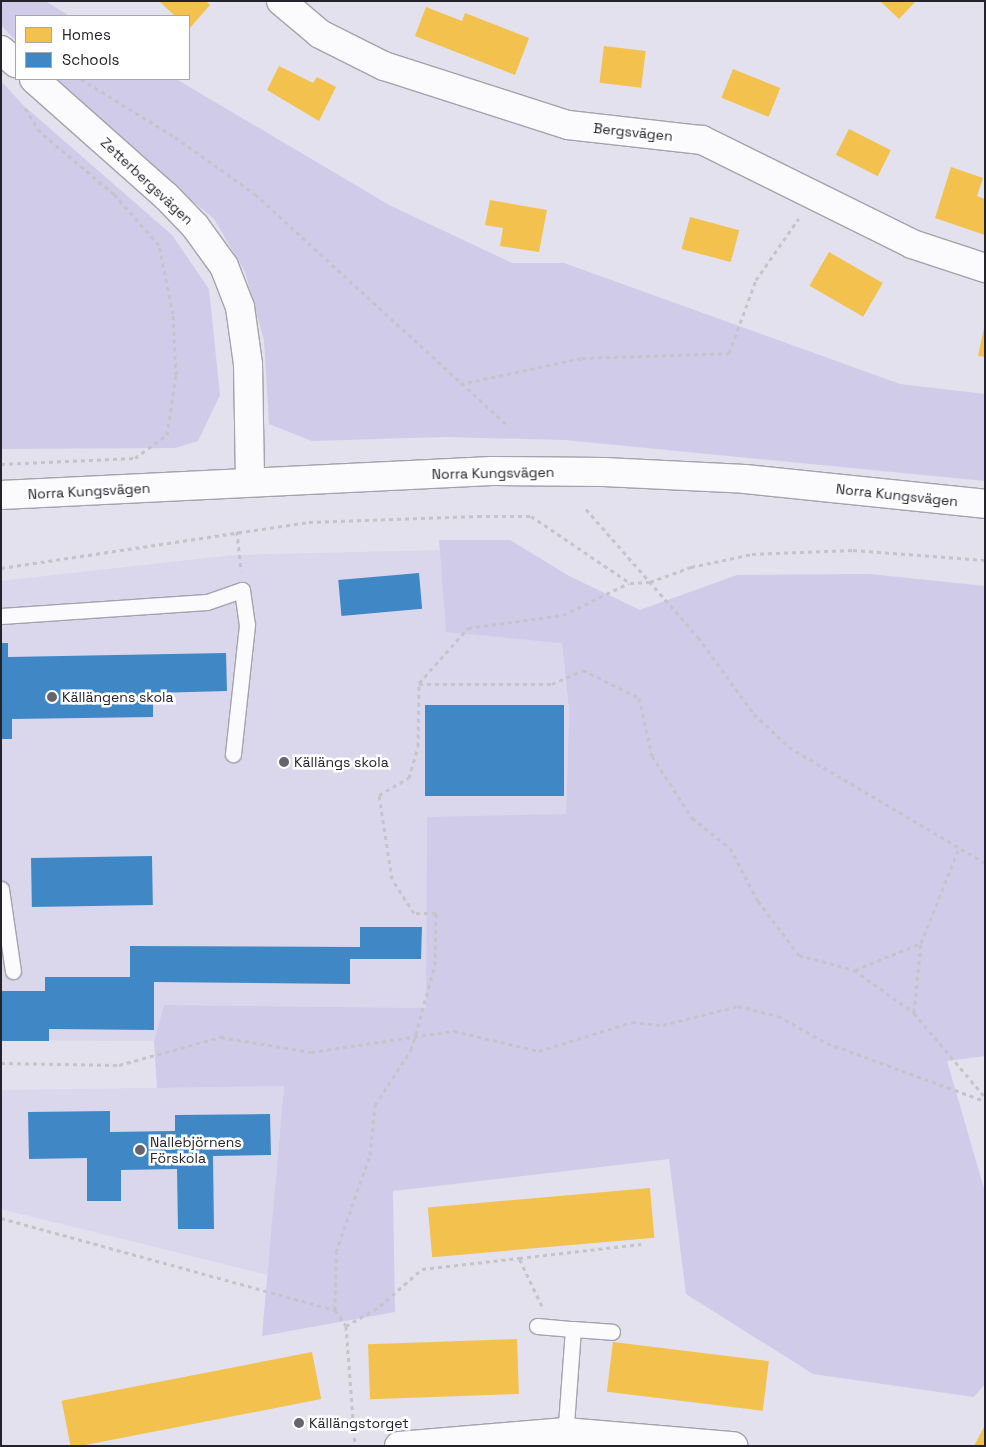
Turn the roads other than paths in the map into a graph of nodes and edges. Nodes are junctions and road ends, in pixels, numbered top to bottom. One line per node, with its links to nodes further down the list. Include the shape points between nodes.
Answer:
1 (281, 1): 5 (street, Bergsvägen, via 320,34 384,66 568,125 702,140 817,193 912,244)
2 (1, 50): 3 (street)
3 (15, 62)
4 (35, 80): 6 (street, Zetterbergsvägen, via 166,196 195,226 224,266 240,307 248,364)
5 (985, 268)
6 (250, 481): 7 (street, Norra Kungsvägen); 8 (street, Norra Kungsvägen, via 491,471 604,472 745,479)
7 (1, 495)
8 (985, 504)
9 (1, 616): 10 (lane, via 207,602 242,590 247,625)
10 (233, 754)
11 (1, 889): 12 (lane)
12 (13, 971)
13 (544, 1327): 14 (lane)
14 (573, 1329): 15 (lane); 16 (lane)
15 (612, 1332)
16 (564, 1439): 17 (street); 18 (street)
17 (727, 1445)
18 (399, 1446)

